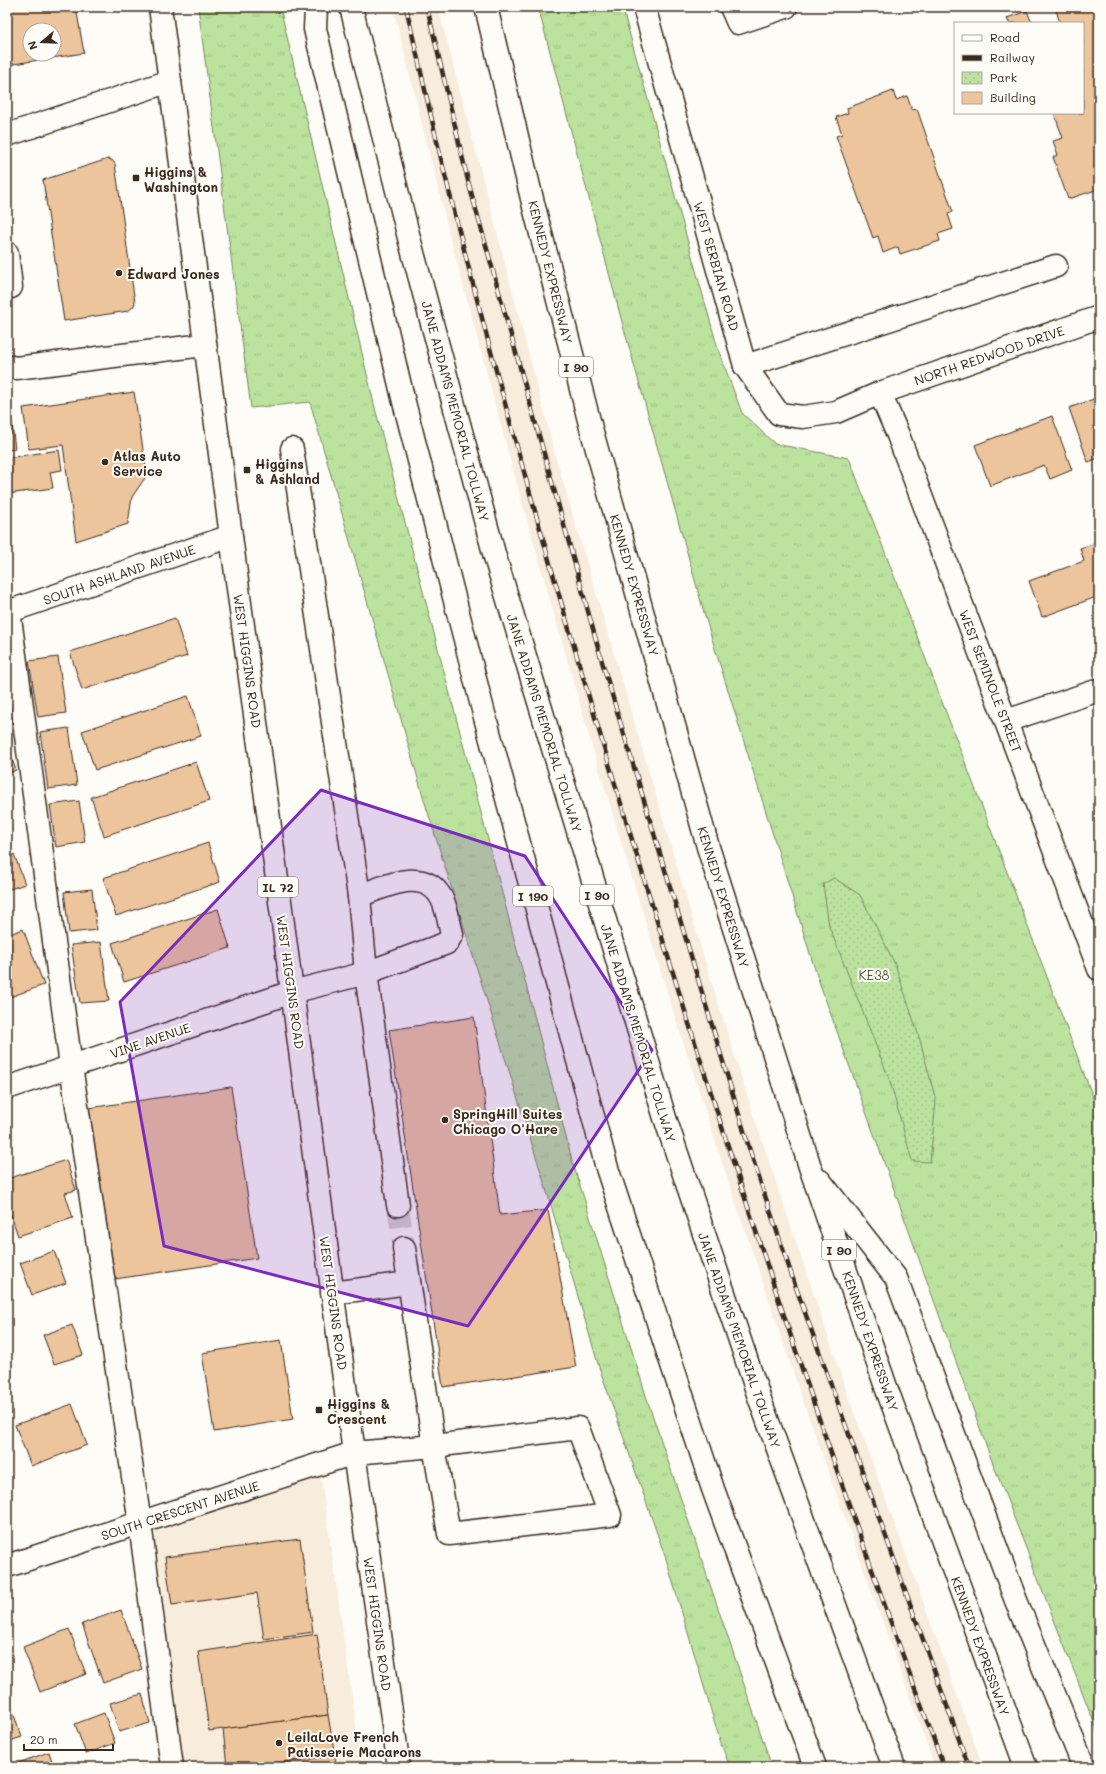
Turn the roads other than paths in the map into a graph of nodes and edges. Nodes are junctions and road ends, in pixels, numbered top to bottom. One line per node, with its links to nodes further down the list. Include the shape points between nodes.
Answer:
1 (160, 7): 8 (main road, WEST HIGGINS ROAD / IL 72)
2 (316, 7): 40 (main road, I 190, via 315,29 404,402 483,710 607,1168 713,1489)
3 (350, 7): 41 (main road, JANE ADDAMS MEMORIAL TOLLWAY / I 90, via 495,557 662,1110 759,1397)
4 (486, 7): 29 (main road, KENNEDY EXPRESSWAY / I 90, via 593,435 708,847)
5 (644, 7): 16 (main road, WEST SERBIAN ROAD)
6 (731, 7): 7 (main road, via 738,23)
7 (786, 7)
8 (170, 81): 9 (main road); 14 (main road, WEST HIGGINS ROAD / IL 72)
9 (7, 135)
10 (7, 252): 12 (main road)
11 (1056, 266): 16 (main road)
12 (11, 287)
13 (1099, 316): 17 (main road, NORTH REDWOOD DRIVE)
14 (204, 345): 15 (main road, via 16,368); 19 (main road, WEST HIGGINS ROAD / IL 72)
15 (7, 366)
16 (745, 366): 17 (main road, WEST SERBIAN ROAD, via 779,414 803,417 836,412)
17 (880, 393): 22 (main road, WEST SEMINOLE STREET)
18 (292, 449): 23 (main road)
19 (231, 536): 20 (main road, SOUTH ASHLAND AVENUE); 26 (main road, WEST HIGGINS ROAD / IL 72)
20 (8, 612): 27 (main road)
21 (1099, 690): 22 (main road)
22 (1006, 720): 24 (main road, WEST SEMINOLE STREET)
23 (359, 896): 25 (main road); 25 (main road, VINE AVENUE, via 406,880 418,880 431,886 442,898 452,934 447,943)
24 (1099, 969)
25 (366, 973): 26 (main road, VINE AVENUE); 30 (main road)
26 (292, 992): 27 (main road, VINE AVENUE); 33 (main road, WEST HIGGINS ROAD / IL 72)
27 (71, 1066): 28 (main road, VINE AVENUE); 36 (main road)
28 (7, 1088)
29 (810, 1167): 42 (main road, KENNEDY EXPRESSWAY / I 90, via 889,1395); 43 (main road, via 896,1278 1015,1598)
30 (398, 1205)
31 (404, 1248): 32 (main road)
32 (409, 1283): 33 (main road); 34 (main road)
33 (332, 1293): 35 (main road, WEST HIGGINS ROAD / IL 72)
34 (434, 1446): 34 (main road, SOUTH CRESCENT AVENUE, via 449,1534 610,1515 578,1428); 35 (main road, SOUTH CRESCENT AVENUE)
35 (354, 1453): 36 (main road, SOUTH CRESCENT AVENUE); 39 (main road, WEST HIGGINS ROAD / IL 72)
36 (140, 1523): 37 (main road, SOUTH CRESCENT AVENUE); 38 (main road)
37 (7, 1566)
38 (172, 1767)
39 (399, 1767)
40 (815, 1767)
41 (894, 1767)
42 (1026, 1767)
43 (1084, 1767)

